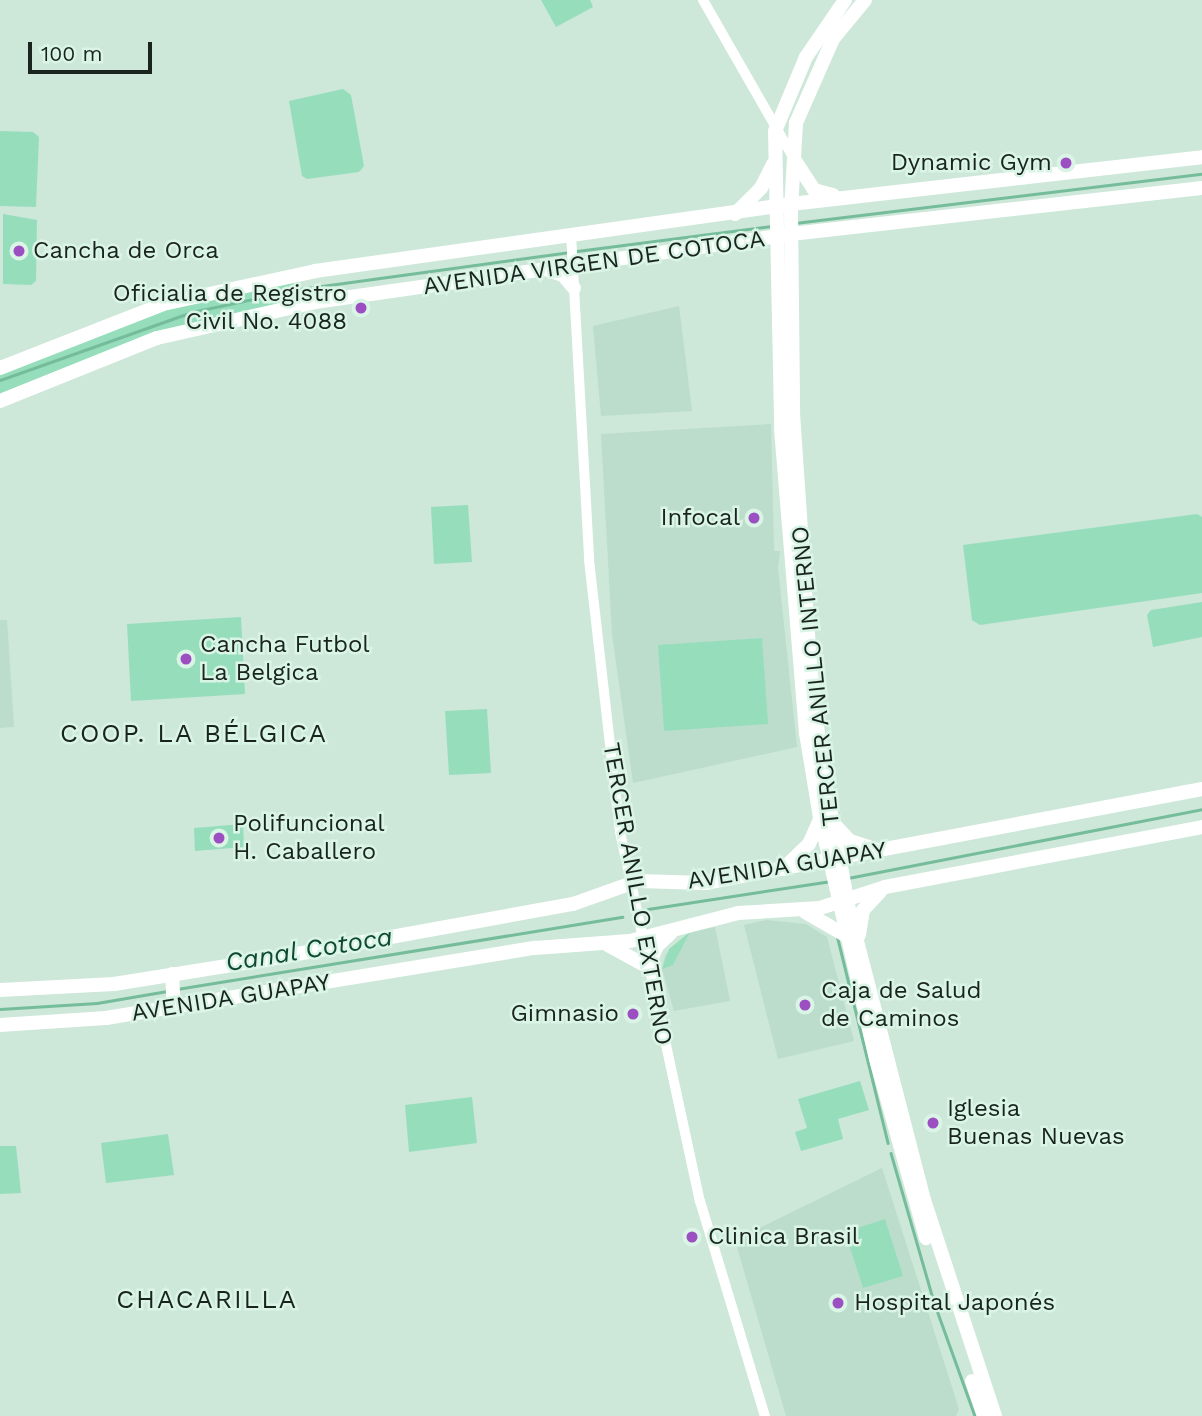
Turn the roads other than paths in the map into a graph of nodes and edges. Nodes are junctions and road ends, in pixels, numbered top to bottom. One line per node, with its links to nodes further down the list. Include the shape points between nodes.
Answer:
1 (703, 0): 4 (street)
2 (845, 0): 4 (main road, via 806,57)
3 (865, 0): 7 (main road, TERCER ANILLO INTERNO, via 833,39 806,92 796,123)
4 (775, 131): 5 (main road, TERCER ANILLO INTERNO); 7 (street)
5 (775, 156): 11 (main road, TERCER ANILLO INTERNO); 12 (main road, via 761,188)
6 (1202, 157): 9 (main road, AVENIDA VIRGEN DE COTOCA)
7 (794, 159): 9 (main road, via 814,190); 10 (main road, TERCER ANILLO INTERNO)
8 (1202, 187): 13 (main road, AVENIDA VIRGEN DE COTOCA)
9 (848, 197): 10 (main road, AVENIDA VIRGEN DE COTOCA)
10 (791, 206): 11 (main road, AVENIDA VIRGEN DE COTOCA); 13 (main road, TERCER ANILLO INTERNO)
11 (775, 209): 12 (main road, AVENIDA VIRGEN DE COTOCA); 14 (main road, TERCER ANILLO INTERNO)
12 (735, 214): 15 (main road, AVENIDA VIRGEN DE COTOCA)
13 (791, 233): 14 (main road, AVENIDA VIRGEN DE COTOCA); 21 (main road, TERCER ANILLO INTERNO)
14 (776, 235): 17 (main road, AVENIDA VIRGEN DE COTOCA); 19 (main road, TERCER ANILLO INTERNO)
15 (571, 237): 16 (street, TERCER ANILLO EXTERNO); 22 (main road, AVENIDA VIRGEN DE COTOCA, via 237,286 143,310)
16 (573, 262): 17 (main road, AVENIDA VIRGEN DE COTOCA); 18 (main road, AVENIDA VIRGEN DE COTOCA); 20 (street, TERCER ANILLO EXTERNO)
17 (589, 263): 20 (main road)
18 (545, 269): 20 (main road, via 563,275); 23 (main road, AVENIDA VIRGEN DE COTOCA, via 232,319 157,338)
19 (778, 286): 21 (main road, via 784,304 785,352); 24 (main road, TERCER ANILLO INTERNO)
20 (574, 288): 37 (street, TERCER ANILLO EXTERNO, via 595,629 620,832)
21 (791, 356): 26 (main road, TERCER ANILLO INTERNO)
22 (0, 368)
23 (0, 401)
24 (780, 414): 25 (main road, TERCER ANILLO INTERNO); 26 (main road, via 786,421)
25 (785, 467): 27 (main road, via 797,557); 29 (main road, TERCER ANILLO INTERNO)
26 (796, 490): 27 (main road, TERCER ANILLO INTERNO)
27 (802, 563): 28 (main road, TERCER ANILLO INTERNO); 29 (main road, via 798,572)
28 (810, 664): 30 (main road, via 806,675 815,748); 32 (main road, TERCER ANILLO INTERNO)
29 (801, 679): 30 (main road, TERCER ANILLO INTERNO)
30 (810, 755): 32 (main road, TERCER ANILLO INTERNO)
31 (1202, 789): 34 (main road, AVENIDA GUAPAY)
32 (826, 813): 34 (main road, via 852,842); 35 (main road, TERCER ANILLO INTERNO); 36 (main road, via 809,844)
33 (1202, 827): 38 (main road, AVENIDA GUAPAY)
34 (889, 850): 35 (main road, AVENIDA GUAPAY)
35 (834, 864): 36 (main road, AVENIDA GUAPAY); 39 (main road, TERCER ANILLO INTERNO)
36 (782, 869): 37 (main road, AVENIDA GUAPAY, via 705,883)
37 (632, 882): 43 (street, TERCER ANILLO EXTERNO); 48 (main road, AVENIDA GUAPAY, via 573,904)
38 (885, 887): 39 (main road, AVENIDA GUAPAY); 45 (main road, via 863,910)
39 (841, 897): 40 (main road, AVENIDA GUAPAY); 42 (main road, TERCER ANILLO INTERNO); 45 (main road, TERCER ANILLO INTERNO)
40 (797, 910): 41 (main road, AVENIDA GUAPAY, via 737,913); 42 (main road, via 823,919)
41 (678, 928): 43 (main road, AVENIDA GUAPAY); 47 (main road, via 659,943)
42 (845, 935): 46 (main road, TERCER ANILLO INTERNO)
43 (643, 938): 44 (main road, AVENIDA GUAPAY); 47 (street, TERCER ANILLO EXTERNO)
44 (600, 942): 47 (main road, via 630,953); 50 (main road, AVENIDA GUAPAY)
45 (860, 950): 52 (main road, TERCER ANILLO INTERNO)
46 (852, 964): 52 (main road, via 866,987); 53 (main road, TERCER ANILLO INTERNO)
47 (648, 967): 59 (street, TERCER ANILLO EXTERNO, via 700,1201)
48 (172, 979): 49 (main road, AVENIDA GUAPAY); 50 (main road)
49 (0, 990)
50 (174, 1004): 51 (main road, AVENIDA GUAPAY, via 82,1021)
51 (0, 1025)
52 (884, 1047): 55 (main road, TERCER ANILLO INTERNO)
53 (881, 1077): 54 (main road, TERCER ANILLO INTERNO); 55 (main road, via 889,1081)
54 (889, 1111): 56 (main road); 58 (main road, TERCER ANILLO INTERNO)
55 (906, 1131): 56 (main road, TERCER ANILLO INTERNO)
56 (925, 1200): 57 (main road, TERCER ANILLO INTERNO); 58 (main road, via 923,1211)
57 (956, 1303): 60 (main road, via 987,1404); 61 (main road, TERCER ANILLO INTERNO)
58 (953, 1322): 60 (main road, TERCER ANILLO INTERNO)
59 (765, 1416)
60 (984, 1416)
61 (995, 1416)

